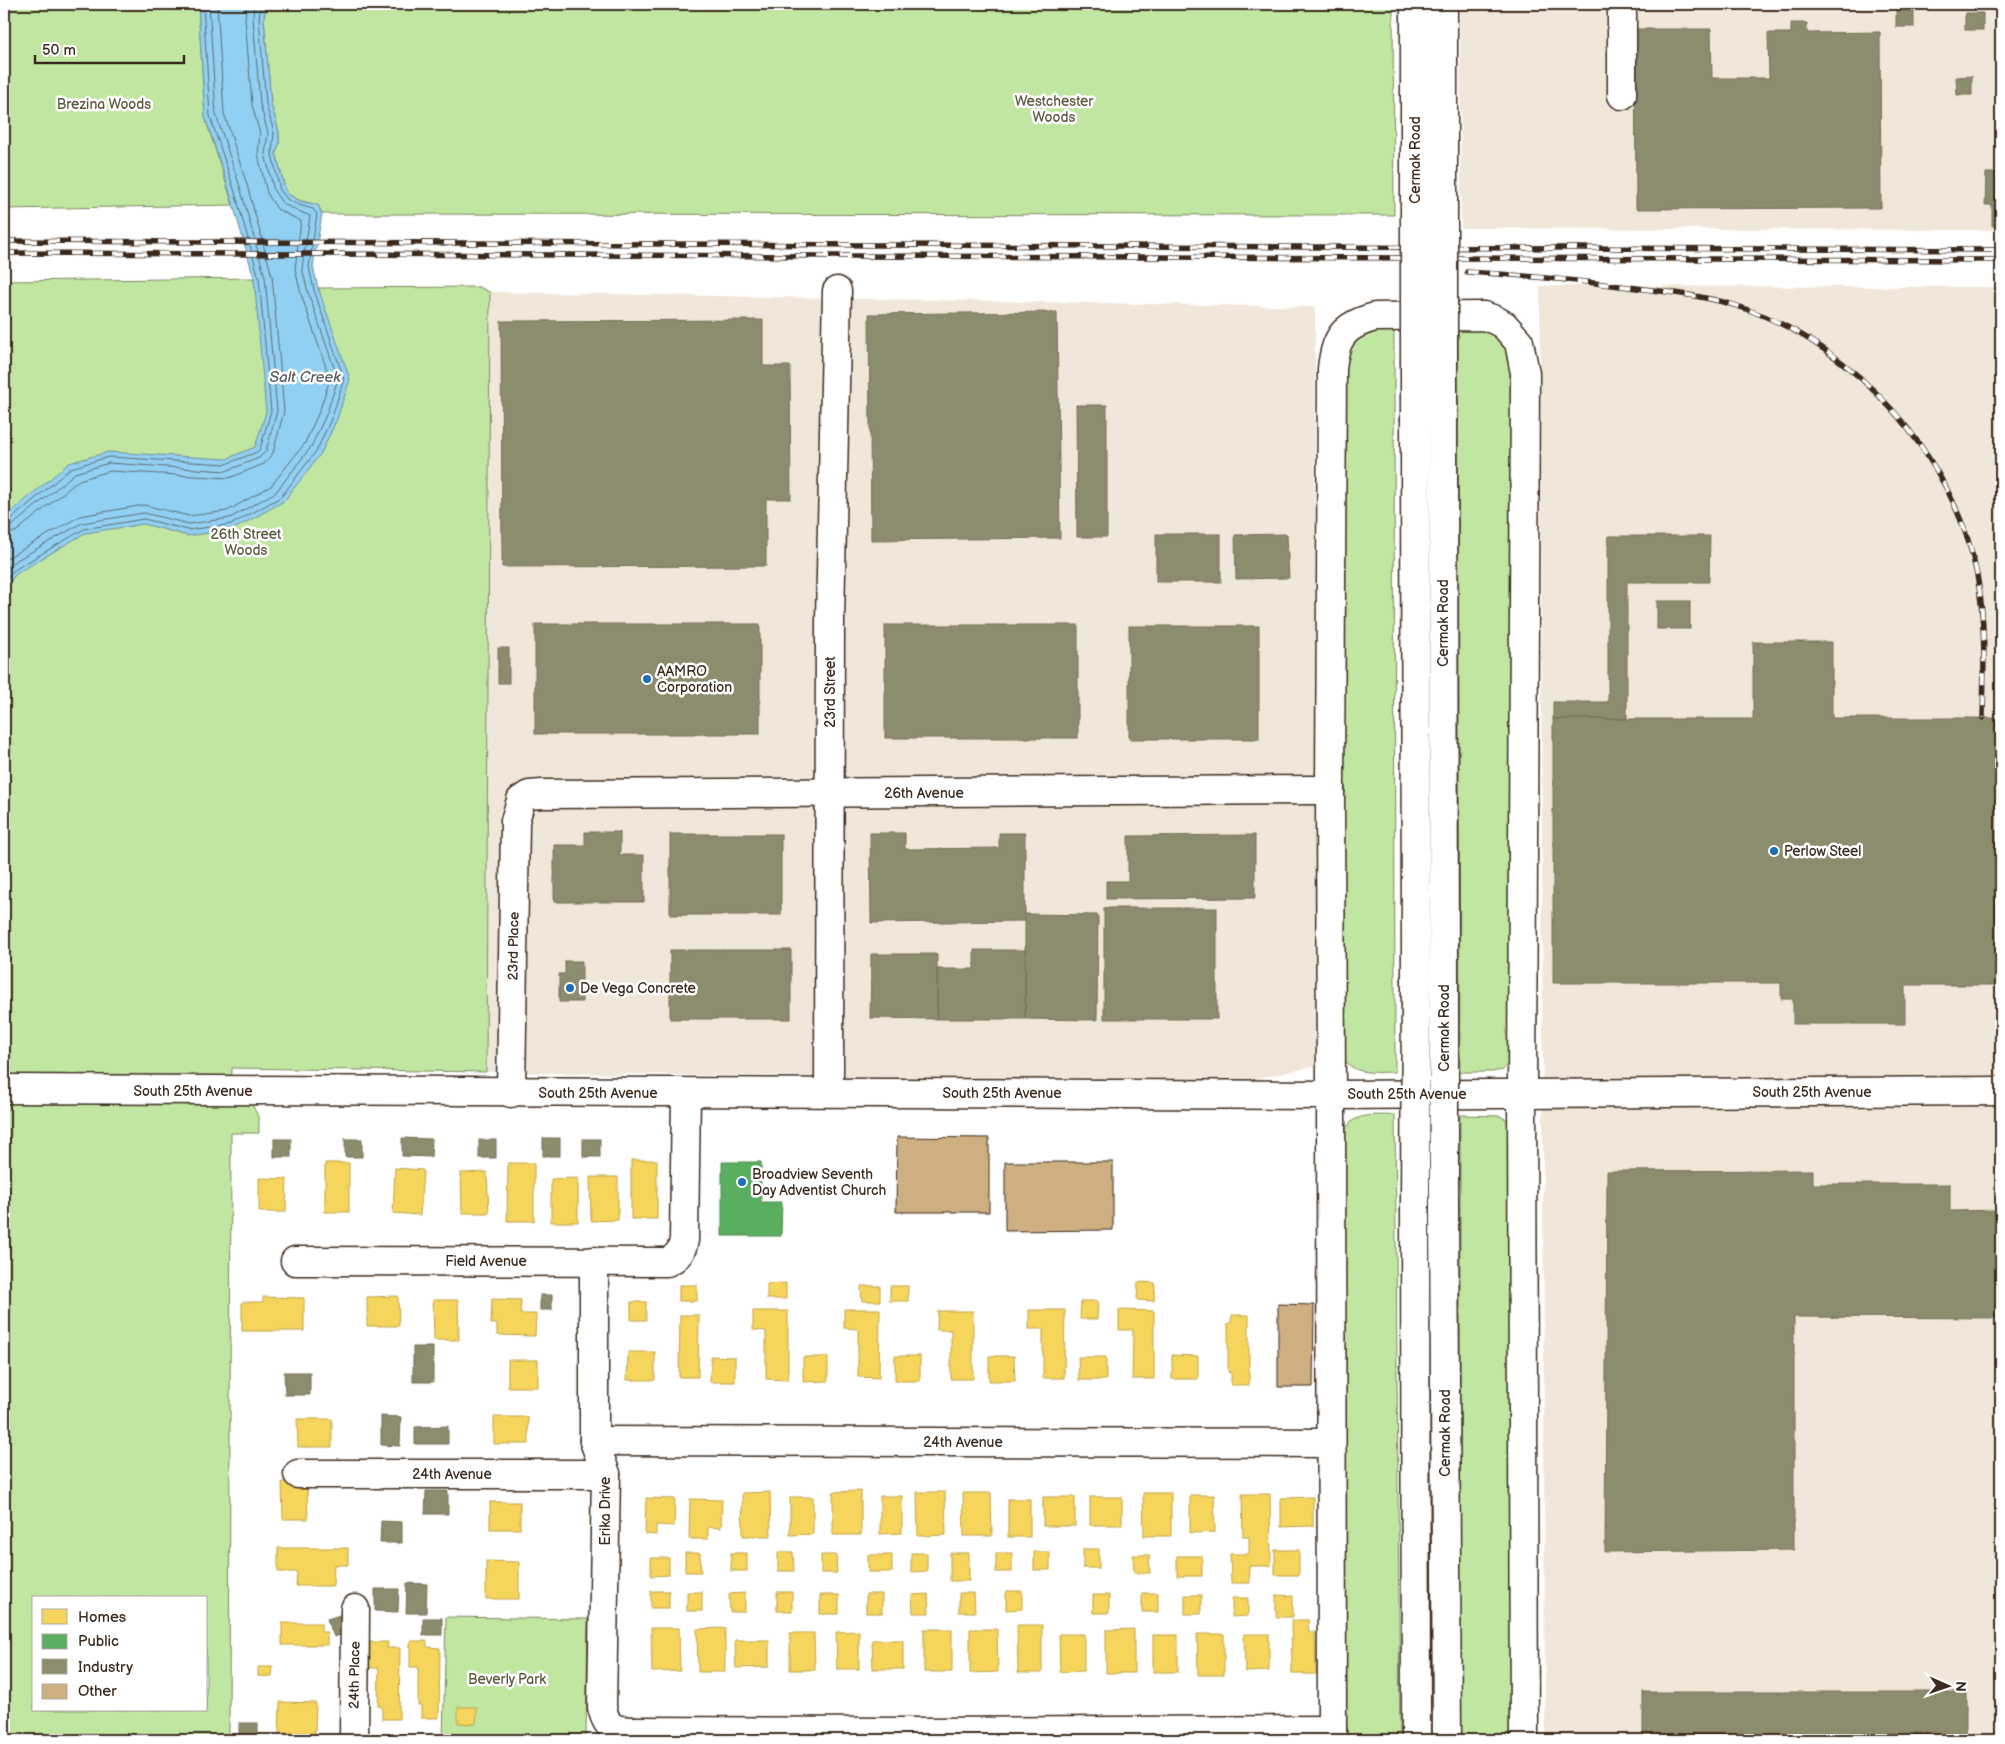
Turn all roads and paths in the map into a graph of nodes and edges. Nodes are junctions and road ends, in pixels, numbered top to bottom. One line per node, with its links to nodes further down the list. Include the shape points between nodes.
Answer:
1 (1415, 4): 28 (street, Cermak Road, bridge)
2 (1443, 4): 29 (street, Cermak Road, bridge)
3 (1622, 4): 4 (street)
4 (1622, 95)
5 (836, 291): 7 (street, 23rd Street)
6 (1330, 790): 7 (street, 26th Avenue); 14 (street, via 1334,353 1346,330 1366,319 1484,316 1504,325 1519,342 1526,373); 15 (street)
7 (829, 794): 8 (street, 26th Avenue, via 542,794); 12 (street, 23rd Street)
8 (520, 800): 11 (street, 23rd Place, via 514,821)
9 (4, 1089): 11 (street, South 25th Avenue)
10 (2001, 1091): 14 (street, South 25th Avenue)
11 (511, 1092): 13 (street, South 25th Avenue)
12 (829, 1092): 13 (street, South 25th Avenue); 15 (street, South 25th Avenue)
13 (686, 1093): 17 (street, Field Avenue, via 683,1250 667,1262)
14 (1522, 1093): 15 (street, South 25th Avenue); 30 (street)
15 (1331, 1095): 19 (street)
16 (295, 1261): 17 (street, Field Avenue)
17 (594, 1262): 18 (street, Erika Drive)
18 (594, 1441): 19 (street, 24th Avenue); 21 (street, Erika Drive)
19 (1331, 1443): 23 (street)
20 (298, 1474): 21 (street, 24th Avenue)
21 (606, 1474): 24 (street, Erika Drive, via 602,1707 607,1724)
22 (355, 1609): 27 (street, 24th Place)
23 (1332, 1735): 26 (street)
24 (635, 1736): 25 (street)
25 (910, 1736): 26 (street)
26 (1183, 1736)
27 (354, 1740)
28 (1416, 1740)
29 (1447, 1740)
30 (1524, 1740)

